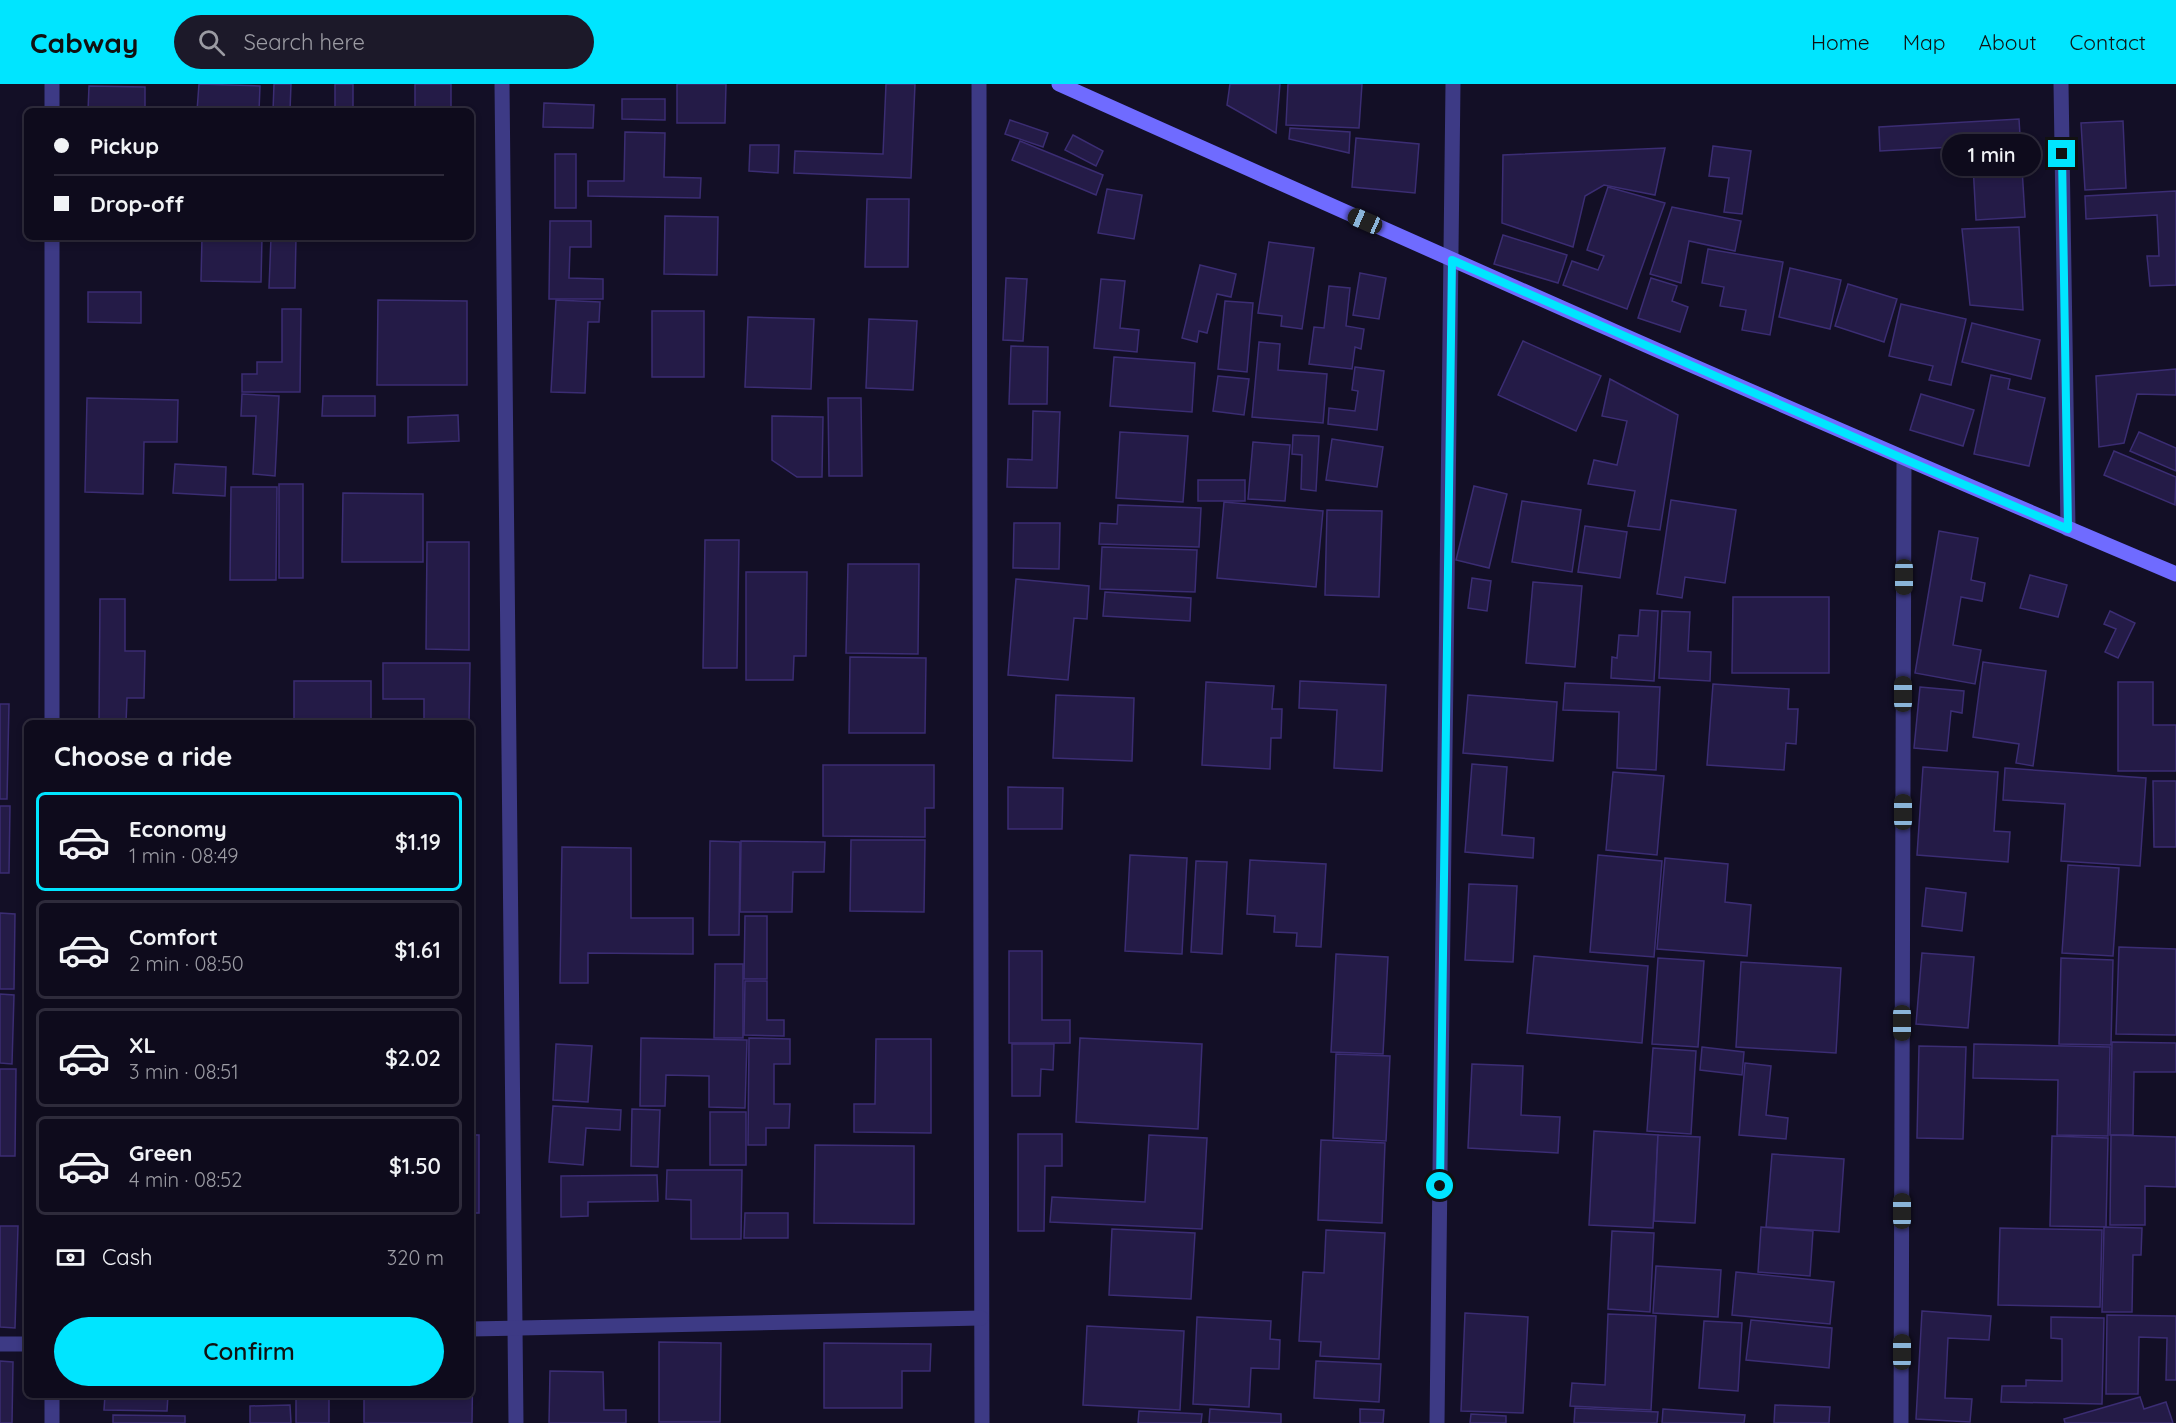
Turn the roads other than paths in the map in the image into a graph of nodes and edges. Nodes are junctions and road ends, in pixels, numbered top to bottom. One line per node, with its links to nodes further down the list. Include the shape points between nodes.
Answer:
1 (51, 84): 7 (street)
2 (502, 84): 15 (street)
3 (979, 84): 14 (street)
4 (1059, 84): 9 (street)
5 (1453, 84): 9 (street)
6 (2061, 84): 11 (street)
7 (51, 108)
8 (51, 240): 13 (street)
9 (1452, 260): 10 (street); 23 (street)
10 (1904, 459): 11 (street); 24 (street)
11 (2068, 529): 12 (street)
12 (2176, 574)
13 (52, 720)
14 (981, 1318): 15 (street); 22 (street)
15 (515, 1328): 16 (street); 21 (street)
16 (474, 1329)
17 (0, 1344): 18 (street)
18 (24, 1344)
19 (52, 1398): 20 (street)
20 (52, 1423)
21 (516, 1423)
22 (982, 1423)
23 (1437, 1423)
24 (1901, 1423)

